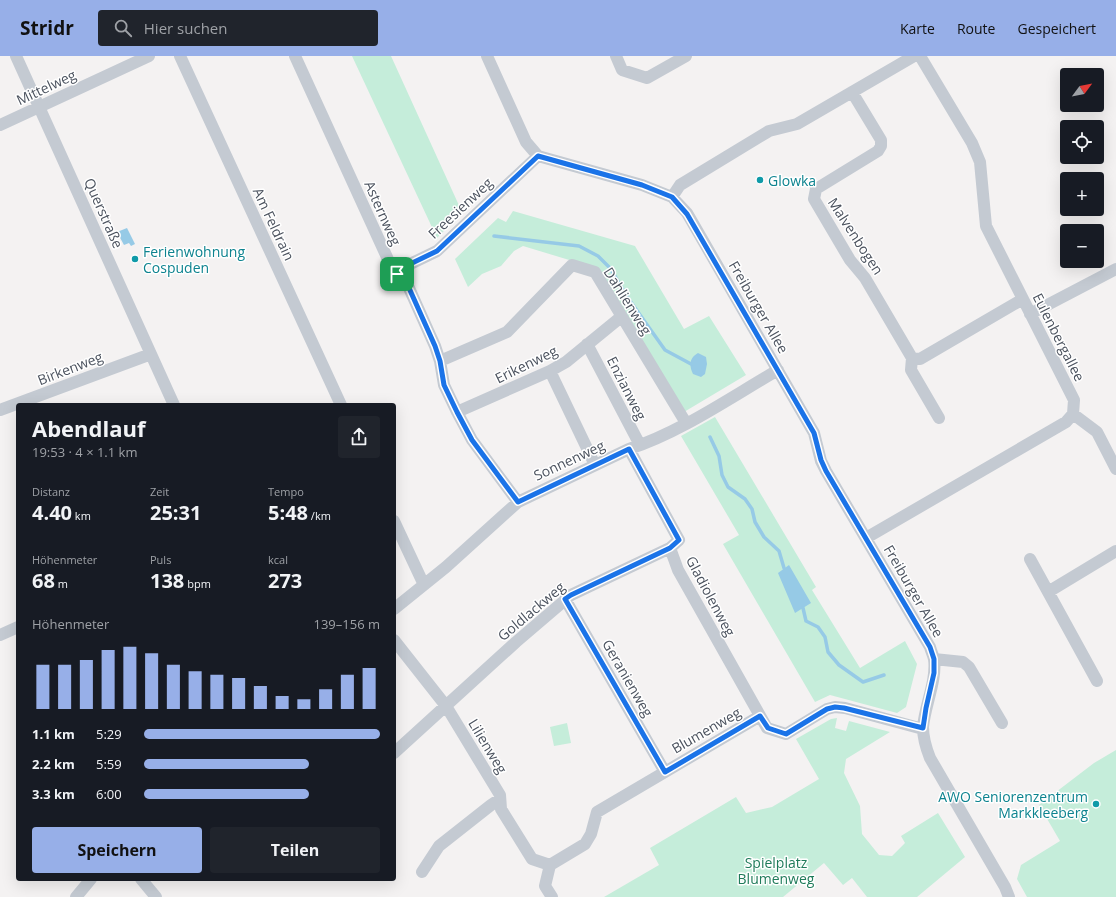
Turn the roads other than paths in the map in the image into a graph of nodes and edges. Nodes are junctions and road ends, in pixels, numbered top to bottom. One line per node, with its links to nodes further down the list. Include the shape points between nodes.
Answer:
1 (16, 56): 11 (street, Querstraße)
2 (149, 56): 11 (street, Mittelweg)
3 (180, 56): 28 (street, Am Feldrain)
4 (295, 56): 16 (street, Asternweg, via 391,266)
5 (487, 56): 13 (street, via 526,142)
6 (616, 56): 7 (street, via 622,70 647,78)
7 (686, 56)
8 (914, 56): 10 (street)
9 (920, 56): 17 (street, Eulenbergallee, via 972,142 980,162 986,226)
10 (852, 92): 14 (street, via 797,124 769,131 680,185); 22 (street, Malvenbogen, via 881,140 881,146 878,151 816,189 814,199)
11 (39, 106): 12 (street, Mittelweg); 21 (street, Querstraße)
12 (0, 125)
13 (538, 156): 14 (street, Freiburger Allee, via 642,185); 16 (street, Freesienweg, via 437,251 408,265)
14 (672, 197): 24 (street, Freiburger Allee, via 687,214)
15 (1116, 269): 18 (street)
16 (397, 274): 23 (street, Asternweg, via 409,288)
17 (1023, 299): 18 (street, Eulenbergallee); 22 (street, via 920,359)
18 (1030, 314): 32 (street, Eulenbergallee, via 1074,400)
19 (621, 317): 20 (street, Erikenweg); 23 (street, Dahlienweg, via 595,272 572,265 507,332); 34 (street, Dahlienweg)
20 (587, 344): 25 (street, Erikenweg, via 566,362); 35 (street, Enzianweg)
21 (151, 354): 26 (street, Birkenweg); 27 (street, Querstraße)
22 (912, 358): 33 (street, Malvenbogen, via 911,370)
23 (440, 361): 31 (street, Asternweg, via 444,385)
24 (778, 370): 34 (street, Sonnenweg); 40 (street, Freiburger Allee, via 814,433 826,471)
25 (550, 371): 31 (street, Erikenweg); 36 (street)
26 (19, 403)
27 (173, 403)
28 (340, 403)
29 (16, 404): 30 (street, Birkenweg)
30 (0, 410)
31 (457, 412): 38 (street, Asternweg, via 472,440)
32 (1073, 414): 37 (street, via 1097,432); 40 (street, via 1066,422)
33 (939, 418)
34 (686, 424): 35 (street, Sonnenweg)
35 (634, 447): 36 (street, Sonnenweg); 41 (street, Gladiolenweg, via 679,540)
36 (595, 465): 38 (street, Sonnenweg)
37 (1116, 469)
38 (518, 502): 44 (street, Sonnenweg)
39 (396, 525): 44 (street)
40 (866, 538): 51 (street, Freiburger Allee, via 930,647)
41 (670, 548): 46 (street, Goldlackweg); 54 (street, Gladiolenweg, via 678,570)
42 (1116, 552): 45 (street)
43 (1030, 559): 45 (street)
44 (424, 585): 47 (street, Sonnenweg)
45 (1048, 592): 52 (street)
46 (565, 599): 53 (street, Goldlackweg); 58 (street, Geranienweg)
47 (396, 607)
48 (16, 628): 49 (street)
49 (0, 635)
50 (396, 643): 53 (street, Lilienweg)
51 (934, 659): 55 (street, Freiburger Allee, via 963,662 969,667); 56 (street, Freiburger Allee, via 934,673)
52 (1097, 681)
53 (446, 706): 57 (street, Goldlackweg); 59 (street, Lilienweg, via 500,795)
54 (760, 716): 56 (street, Blumenweg, via 768,728 786,734 827,709 835,707); 58 (street, Blumenweg)
55 (1002, 723)
56 (923, 728): 64 (street, Freiburger Allee, via 930,758)
57 (396, 751)
58 (665, 772): 60 (street, Blumenweg, via 597,812 591,834 585,844)
59 (500, 799): 60 (street, Lilienweg, via 501,809 532,859); 61 (street, via 439,846)
60 (550, 865): 67 (street, via 545,886)
61 (422, 872)
62 (89, 881): 65 (street)
63 (143, 881): 66 (street)
64 (1007, 892): 68 (street, Freiburger Allee)
65 (76, 897)
66 (156, 897)
67 (552, 897)
68 (1015, 897)

